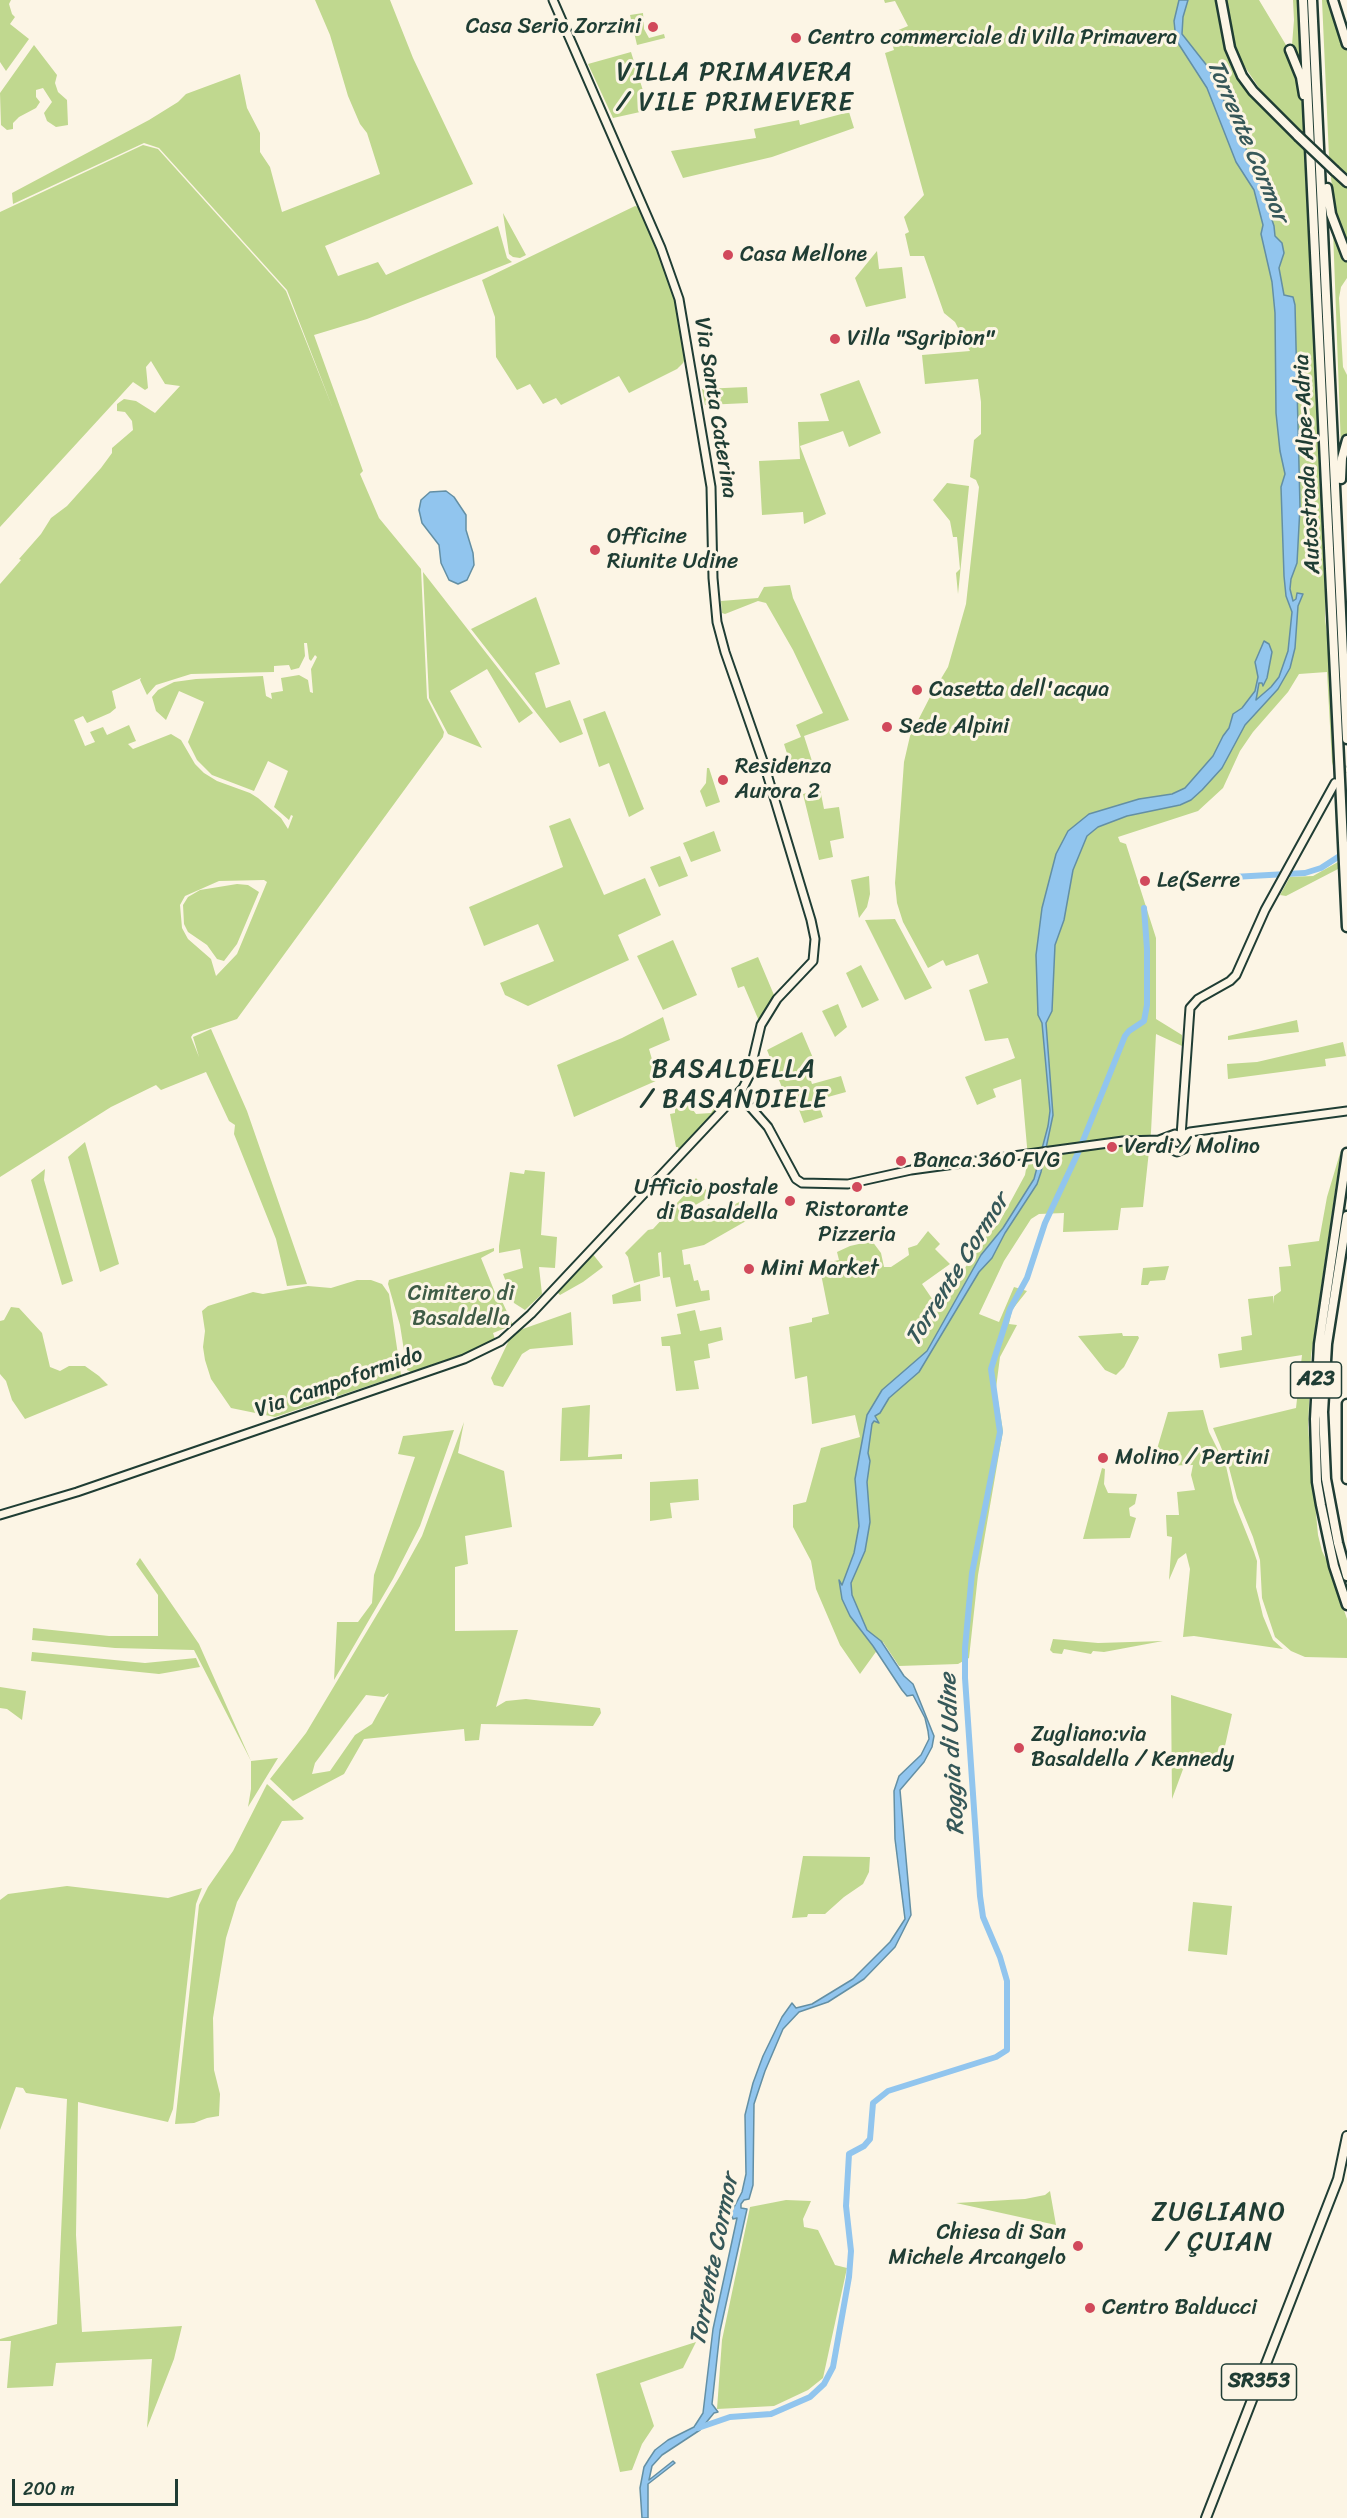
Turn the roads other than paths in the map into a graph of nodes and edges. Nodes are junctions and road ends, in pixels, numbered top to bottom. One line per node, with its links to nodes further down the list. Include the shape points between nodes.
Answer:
1 (553, 0): 17 (main road, Via Santa Caterina, via 679,298 711,487 717,622 814,930 813,961 770,1008 756,1039 747,1082)
2 (1221, 0): 10 (highway, bridge, via 1230,48 1242,76)
3 (1303, 0): 9 (highway, Autostrada Alpe-Adria)
4 (1312, 0): 8 (highway, Autostrada Alpe-Adria)
5 (1333, 0): 6 (highway)
6 (1347, 44)
7 (1290, 50): 9 (highway, via 1303,86 1305,125)
8 (1319, 128): 11 (highway, via 1325,148 1331,214); 13 (highway, Autostrada Alpe-Adria)
9 (1311, 138): 16 (highway, Autostrada Alpe-Adria)
10 (1347, 182)
11 (1347, 256)
12 (1347, 440): 13 (highway, via 1341,471 1342,515)
13 (1338, 536): 14 (highway, Autostrada Alpe-Adria)
14 (1347, 739)
15 (1335, 783): 19 (main road, via 1265,910 1236,975 1190,1008)
16 (1347, 927)
17 (736, 1095): 23 (main road, via 768,1127 796,1179 802,1183 844,1184 911,1170 1068,1148); 29 (main road, Via Campoformido, via 531,1314 501,1341 464,1359)
18 (1345, 1111): 20 (main road)
19 (1182, 1118): 21 (main road, via 1184,1127); 22 (main road)
20 (1202, 1131): 21 (main road); 22 (main road)
21 (1191, 1132): 22 (main road)
22 (1178, 1137): 23 (main road); 24 (main road, via 1167,1142); 24 (main road, via 1185,1147 1180,1152)
23 (1152, 1141): 24 (main road)
24 (1169, 1148)
25 (1347, 1153): 31 (highway, A23, via 1319,1344 1315,1419 1321,1505)
26 (1347, 1216): 30 (highway, A23, via 1327,1344 1323,1412 1326,1479)
27 (1347, 1404): 28 (highway, A23)
28 (1347, 1479)
29 (0, 1515)
30 (1347, 1576)
31 (1347, 1605)
32 (1347, 2136): 33 (main road, SR353, via 1338,2179)
33 (1206, 2518)

